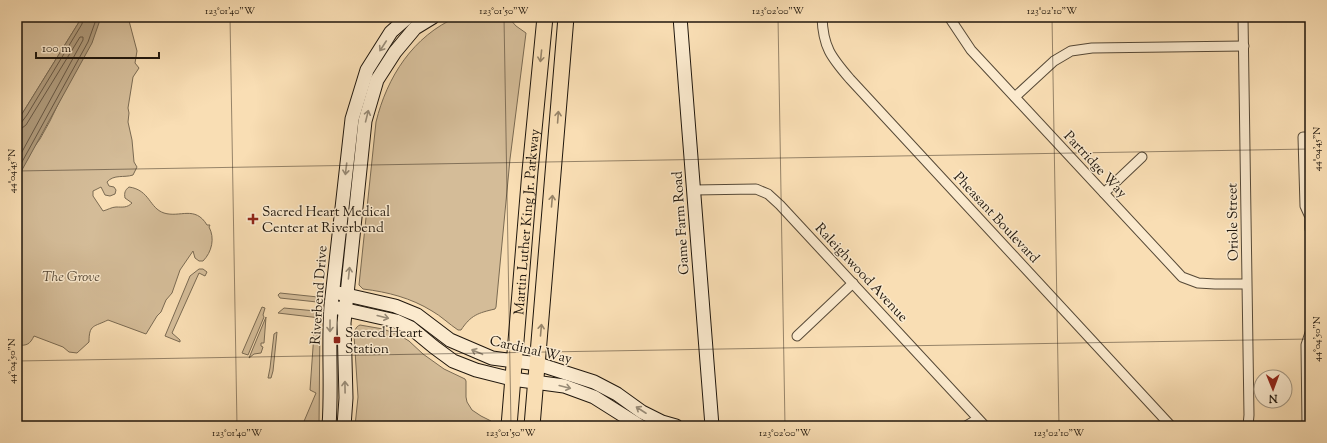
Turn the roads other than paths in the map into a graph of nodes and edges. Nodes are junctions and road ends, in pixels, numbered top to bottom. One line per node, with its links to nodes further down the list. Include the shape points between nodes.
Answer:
1 (408, 17): 18 (street, Riverbend Drive, one-way to 18, via 391,32 367,70 352,119)
2 (433, 17): 19 (street, Riverbend Drive, one-way to 2, via 365,121 377,80 415,28)
3 (545, 17): 24 (main road, Martin Luther King Jr. Parkway, one-way to 24)
4 (566, 17): 25 (main road, Martin Luther King Jr. Parkway, one-way to 4)
5 (680, 17): 13 (street, Game Farm Road)
6 (822, 17): 38 (street, Pheasant Boulevard, via 827,47 850,79)
7 (949, 17): 10 (street, Partridge Way, via 971,50)
8 (1243, 17): 9 (street, Oriole Street)
9 (1244, 46): 10 (street, via 1092,48 1071,51 1054,62); 17 (street, Oriole Street)
10 (1016, 97): 14 (street, Partridge Way)
11 (1310, 136): 15 (street, via 1303,137 1305,206 1310,217)
12 (1142, 157): 14 (street)
13 (694, 190): 16 (street, Raleighwood Avenue, via 756,189 768,194); 35 (street, Game Farm Road)
14 (1104, 193): 17 (street, Partridge Way, via 1182,277 1198,283)
15 (1310, 229)
16 (853, 283): 23 (street); 28 (street, Raleighwood Avenue)
17 (1246, 284): 39 (street, Oriole Street)
18 (332, 292): 19 (street, Cardinal Way); 20 (street, Riverbend Drive)
19 (347, 295): 21 (street, Riverbend Drive); 24 (street, Cardinal Way, one-way to 19, via 492,358 450,340 417,315 394,306)
20 (331, 306): 21 (street, Cardinal Way); 29 (street, Riverbend Drive, one-way to 29)
21 (345, 309): 26 (street, Cardinal Way, one-way to 26, via 396,321 411,328 453,361); 30 (street, Riverbend Drive, one-way to 21)
22 (1310, 333): 40 (street, via 1306,345)
23 (797, 336)
24 (514, 362): 25 (street, Cardinal Way); 26 (main road, Martin Luther King Jr. Parkway)
25 (538, 364): 27 (main road, Martin Luther King Jr. Parkway); 34 (street, Cardinal Way, one-way to 25, via 642,412 617,394 594,382)
26 (512, 379): 27 (street, Cardinal Way); 31 (main road, Martin Luther King Jr. Parkway)
27 (536, 383): 32 (main road, Martin Luther King Jr. Parkway); 33 (street, Cardinal Way, one-way to 33, via 564,386 594,397)
28 (978, 419): 36 (street); 37 (street, Raleighwood Avenue)
29 (329, 426)
30 (344, 426)
31 (508, 426)
32 (532, 426)
33 (640, 426)
34 (676, 426)
35 (712, 426)
36 (966, 426)
37 (985, 426)
38 (1171, 426)
39 (1248, 426)
40 (1307, 426)

